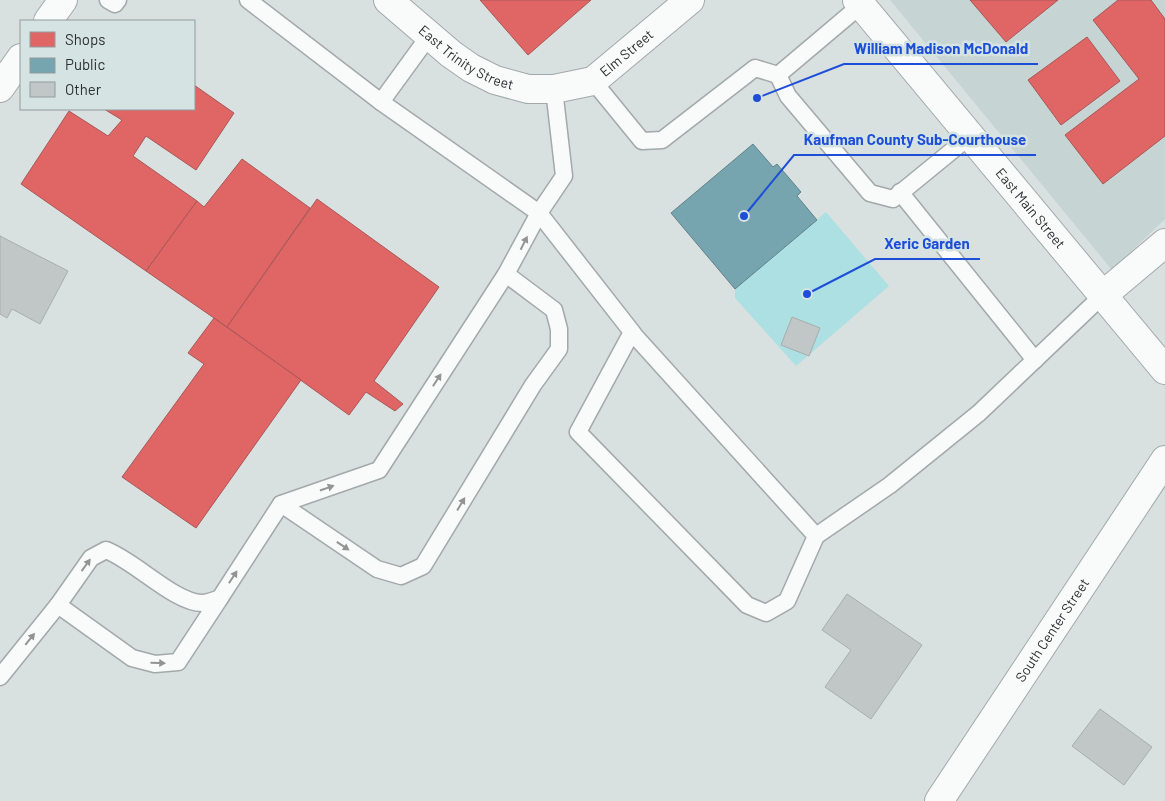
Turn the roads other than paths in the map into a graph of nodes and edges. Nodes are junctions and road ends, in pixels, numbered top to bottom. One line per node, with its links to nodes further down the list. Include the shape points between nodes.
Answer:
1 (63, 0): 6 (street)
2 (248, 0): 13 (lane)
3 (388, 0): 7 (street, East Trinity Street)
4 (690, 0): 10 (street, Elm Street)
5 (859, 2): 9 (lane); 14 (street, East Main Street)
6 (49, 20)
7 (430, 36): 12 (street, East Trinity Street, via 451,54 495,80 528,89); 13 (lane)
8 (20, 59): 11 (street)
9 (778, 75): 10 (lane, via 755,68 662,140 642,141); 15 (lane, via 788,96 870,193 893,199)
10 (593, 81): 12 (street, Elm Street)
11 (0, 88)
12 (554, 89): 16 (lane, via 564,176)
13 (381, 102): 16 (lane)
14 (970, 136): 15 (lane); 19 (street, East Main Street)
15 (900, 192): 21 (lane)
16 (539, 213): 18 (lane, one-way to 16); 20 (lane)
17 (1165, 244): 19 (street)
18 (506, 274): 24 (lane, one-way to 18, via 379,470); 24 (lane, one-way to 18, via 377,569 401,576 423,566 533,385 559,349 559,329 554,310)
19 (1103, 295): 21 (lane); 22 (street, East Main Street)
20 (632, 332): 25 (lane); 25 (lane, via 578,432 747,605 766,613 787,601)
21 (1035, 360): 25 (lane, via 979,413 890,485)
22 (1165, 370)
23 (1165, 460): 29 (street, South Center Street)
24 (281, 504): 26 (lane, one-way to 24)
25 (816, 536)
26 (220, 598): 27 (lane, one-way to 26, via 91,558 106,550 121,556 186,601 203,604); 27 (lane, one-way to 26, via 132,658 155,664 178,662)
27 (58, 605): 28 (lane, one-way to 27)
28 (0, 677)
29 (939, 801)

